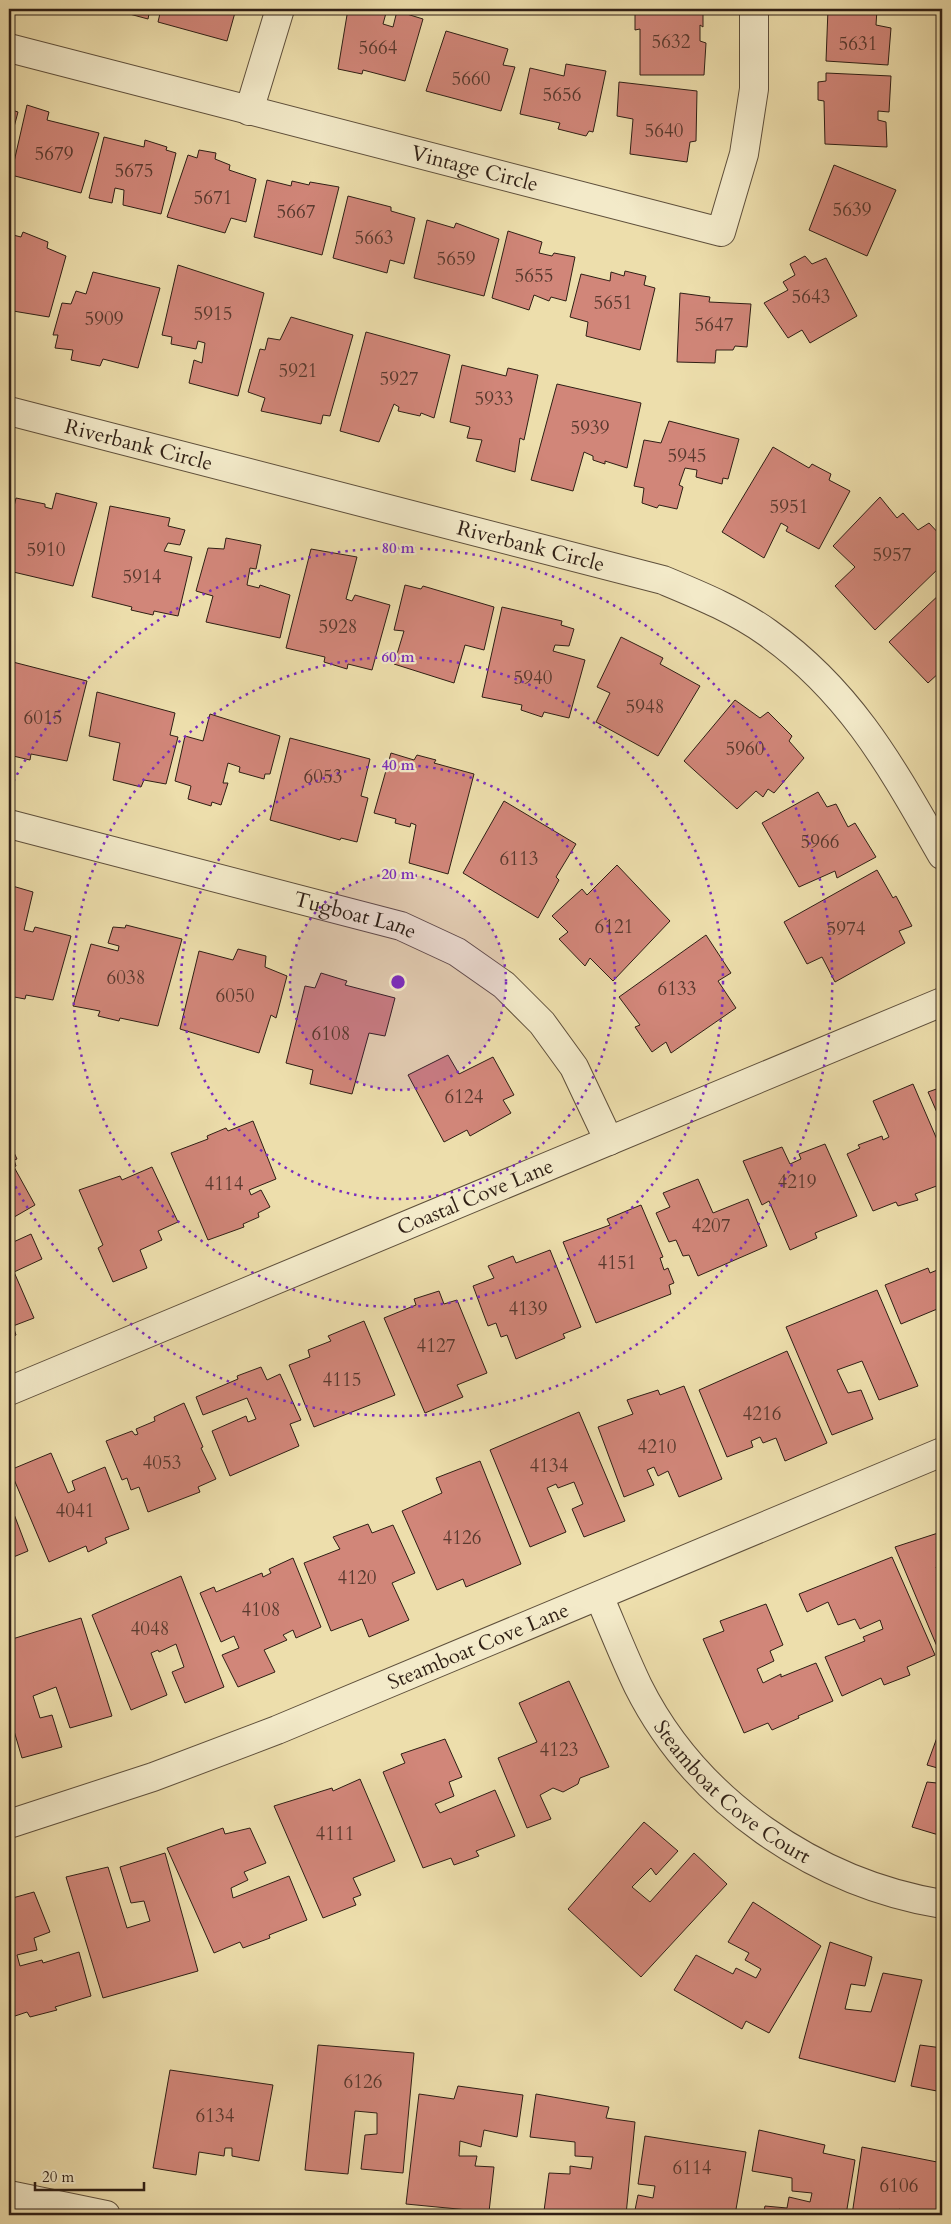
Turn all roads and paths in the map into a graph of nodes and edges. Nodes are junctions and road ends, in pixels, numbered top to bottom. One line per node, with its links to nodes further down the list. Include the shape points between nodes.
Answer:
1 (280, 9): 4 (street)
2 (754, 9): 4 (street, Vintage Circle, via 753,98 744,154 721,232)
3 (9, 48): 4 (street, Vintage Circle)
4 (250, 111)
5 (9, 411): 7 (street, Riverbank Circle, via 663,580 713,601 767,632 815,671 853,712 886,758)
6 (9, 824): 9 (street, Tugboat Lane, via 401,926 458,952 504,985 542,1023 574,1067)
7 (942, 855)
8 (942, 1002): 9 (street, Coastal Cove Lane)
9 (609, 1141): 10 (street, Coastal Cove Lane)
10 (9, 1391)
11 (942, 1452): 12 (street, Steamboat Cove Lane)
12 (599, 1596): 13 (street, Steamboat Cove Lane, via 277,1730 153,1777); 14 (street, Steamboat Cove Court, via 639,1688 670,1738 708,1782 757,1826 810,1860 867,1885)
13 (9, 1824)
14 (942, 1904)
15 (9, 2195): 16 (street)
16 (106, 2215)

